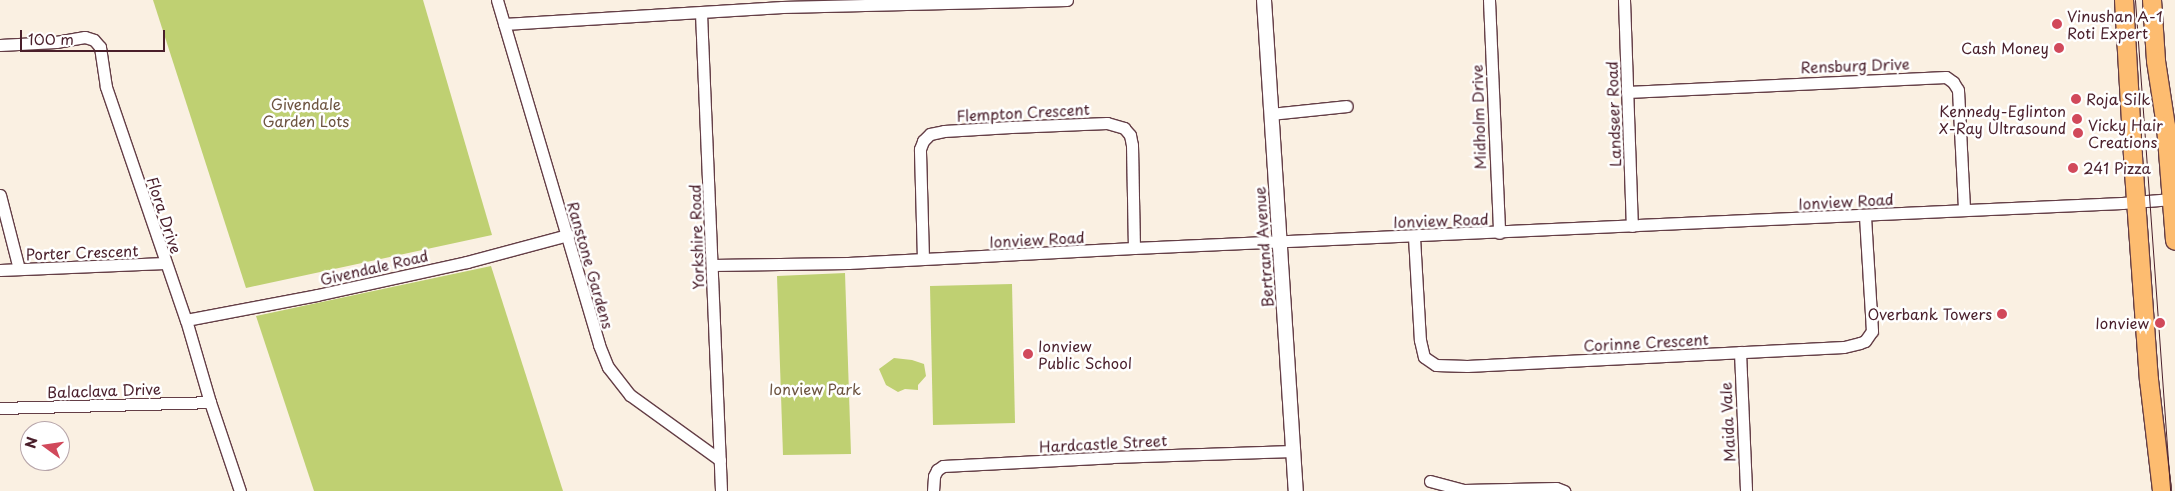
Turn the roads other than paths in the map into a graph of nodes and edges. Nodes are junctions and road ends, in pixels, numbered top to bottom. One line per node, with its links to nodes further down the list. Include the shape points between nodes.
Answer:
1 (497, 0): 9 (street, Ranstone Gardens)
2 (1068, 0): 8 (street, via 888,3)
3 (1264, 0): 13 (street, Bertrand Avenue)
4 (1489, 0): 20 (street, Midholm Drive)
5 (1624, 0): 11 (street, Landseer Road)
6 (2124, 0): 16 (main road)
7 (2152, 0): 15 (main road)
8 (701, 13): 9 (street); 28 (street, Yorkshire Road)
9 (504, 24): 21 (street, Ranstone Gardens)
10 (0, 45): 27 (street, Flora Drive, via 85,37 97,43 106,87)
11 (1627, 92): 17 (street, Rensburg Drive, via 1946,77 1958,90); 19 (street, Landseer Road)
12 (1347, 106): 13 (street)
13 (1271, 114): 24 (street, Bertrand Avenue)
14 (0, 195): 29 (street)
15 (2172, 199): 16 (street, Ionview Road); 23 (main road)
16 (2136, 202): 17 (street, Ionview Road); 44 (main road, via 2149,380)
17 (1964, 210): 18 (street, Ionview Road)
18 (1865, 215): 19 (street, Ionview Road); 32 (street, Corinne Crescent, via 1872,331 1869,337 1844,347)
19 (1632, 226): 20 (street, Ionview Road)
20 (1499, 233): 22 (street, Ionview Road)
21 (568, 235): 31 (street, Givendale Road, via 467,262); 36 (street, Ranstone Gardens, via 599,346 616,380 630,395)
22 (1414, 237): 24 (street, Ionview Road); 32 (street, Corinne Crescent, via 1420,340 1424,357 1436,365)
23 (2175, 241)
24 (1278, 243): 25 (street, Ionview Road); 35 (street, Bertrand Avenue)
25 (1134, 248): 26 (street, Ionview Road); 26 (street, Flempton Crescent, via 1132,145 1124,128 1107,123 1011,127 930,134 922,141)
26 (923, 259): 28 (street, Ionview Road)
27 (166, 263): 29 (street, Porter Crescent); 31 (street, Flora Drive)
28 (712, 265): 36 (street, Yorkshire Road)
29 (19, 269): 30 (street, Porter Crescent)
30 (0, 270)
31 (186, 320): 33 (street, Flora Drive)
32 (1740, 352): 43 (street, Maida Vale)
33 (210, 402): 34 (street, Balaclava Drive); 38 (street, Flora Drive)
34 (0, 408)
35 (1293, 451): 40 (street, Hardcastle Street, via 943,466 934,476); 41 (street, Bertrand Avenue)
36 (720, 460): 39 (street)
37 (1430, 481): 42 (street, via 1464,490 1556,488)
38 (240, 491)
39 (721, 491)
40 (933, 491)
41 (1296, 491)
42 (1564, 491)
43 (1746, 491)
44 (2162, 491)

